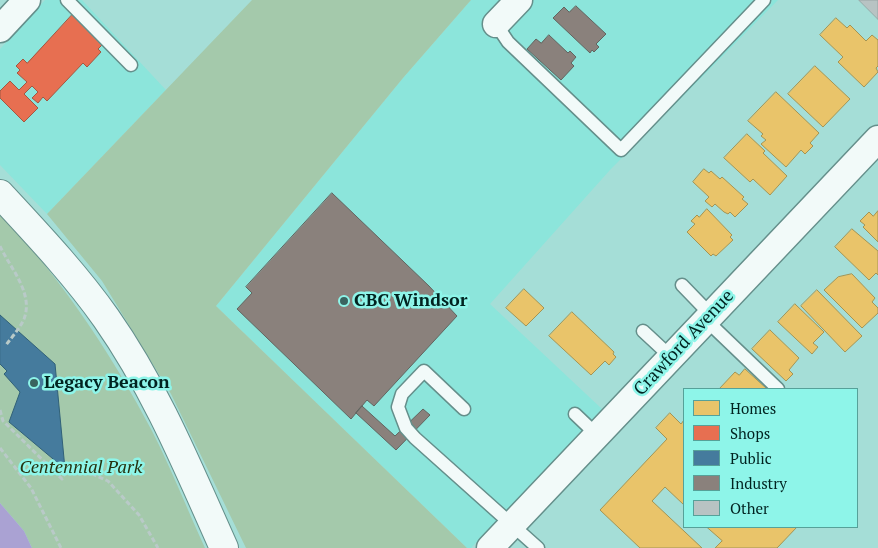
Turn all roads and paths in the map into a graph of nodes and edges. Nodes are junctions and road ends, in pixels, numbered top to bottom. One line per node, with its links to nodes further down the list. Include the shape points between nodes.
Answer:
1 (26, 0): 6 (street)
2 (67, 0): 7 (lane)
3 (519, 0): 5 (street)
4 (764, 0): 5 (lane, via 621,150 508,42)
5 (496, 24)
6 (0, 29)
7 (131, 65)
8 (878, 139): 12 (street, Crawford Avenue)
9 (0, 194): 25 (main road, via 61,261 106,318 154,397)
10 (0, 246): 14 (path, via 24,289 27,309 24,321)
11 (682, 285): 12 (lane)
12 (709, 318): 15 (street, Crawford Avenue); 16 (lane)
13 (643, 331): 15 (lane)
14 (6, 345)
15 (671, 357): 20 (street, Crawford Avenue)
16 (777, 388)
17 (464, 409): 22 (lane, via 424,371 402,394 398,407 406,428 415,438)
18 (0, 410): 24 (path, via 3,421 62,480 70,464 108,481 139,515)
19 (575, 414): 20 (lane)
20 (597, 435): 22 (street, Crawford Avenue)
21 (0, 448): 23 (path, via 31,488)
22 (511, 526): 26 (street, Crawford Avenue); 27 (lane)
23 (61, 548)
24 (158, 548)
25 (224, 548)
26 (490, 548)
27 (538, 548)

